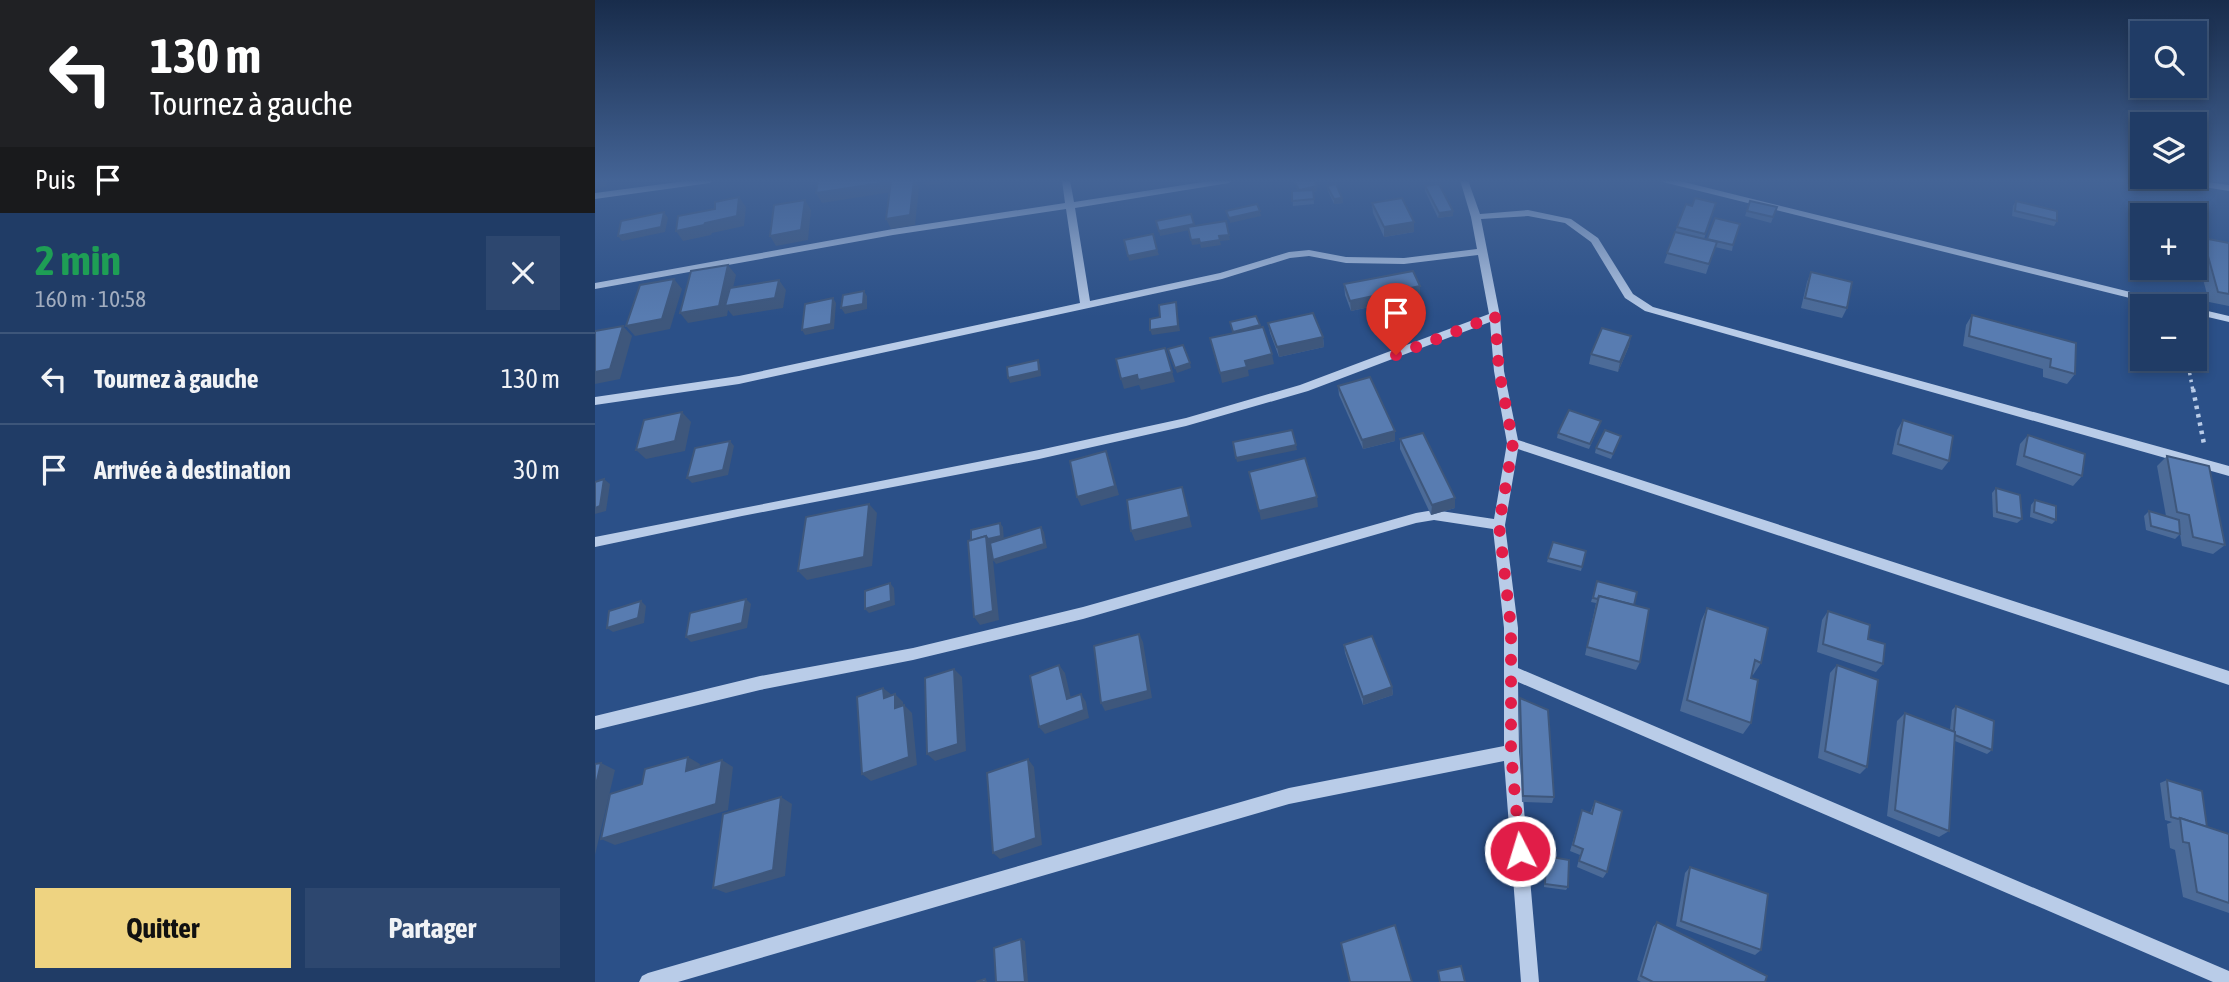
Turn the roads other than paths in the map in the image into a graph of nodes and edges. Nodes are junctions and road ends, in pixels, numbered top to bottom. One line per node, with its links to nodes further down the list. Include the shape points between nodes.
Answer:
1 (936, 226): 7 (street)
2 (1075, 226): 9 (street)
3 (1477, 226): 6 (street)
4 (1575, 226): 15 (street, via 1595,240 1629,296 1649,309)
5 (1851, 226): 8 (street)
6 (1481, 252): 9 (street, via 1404,261 1289,255 1223,276); 11 (street)
7 (595, 286)
8 (2130, 295)
9 (1085, 305): 13 (street, via 739,380)
10 (2207, 314): 12 (street)
11 (1495, 316): 14 (street, via 1499,371); 17 (street, via 1371,365 1187,422)
12 (2229, 319)
13 (595, 401)
14 (1513, 443): 16 (street); 19 (street)
15 (2229, 471)
16 (1499, 525): 18 (street, via 1511,628); 20 (street, via 1434,515 1416,518 1083,613)
17 (595, 542)
18 (1511, 672): 21 (street); 22 (street)
19 (2229, 678)
20 (595, 723)
21 (1511, 752): 23 (street, via 1289,796); 24 (street)
22 (2229, 980)
23 (648, 982)
24 (1530, 982)

